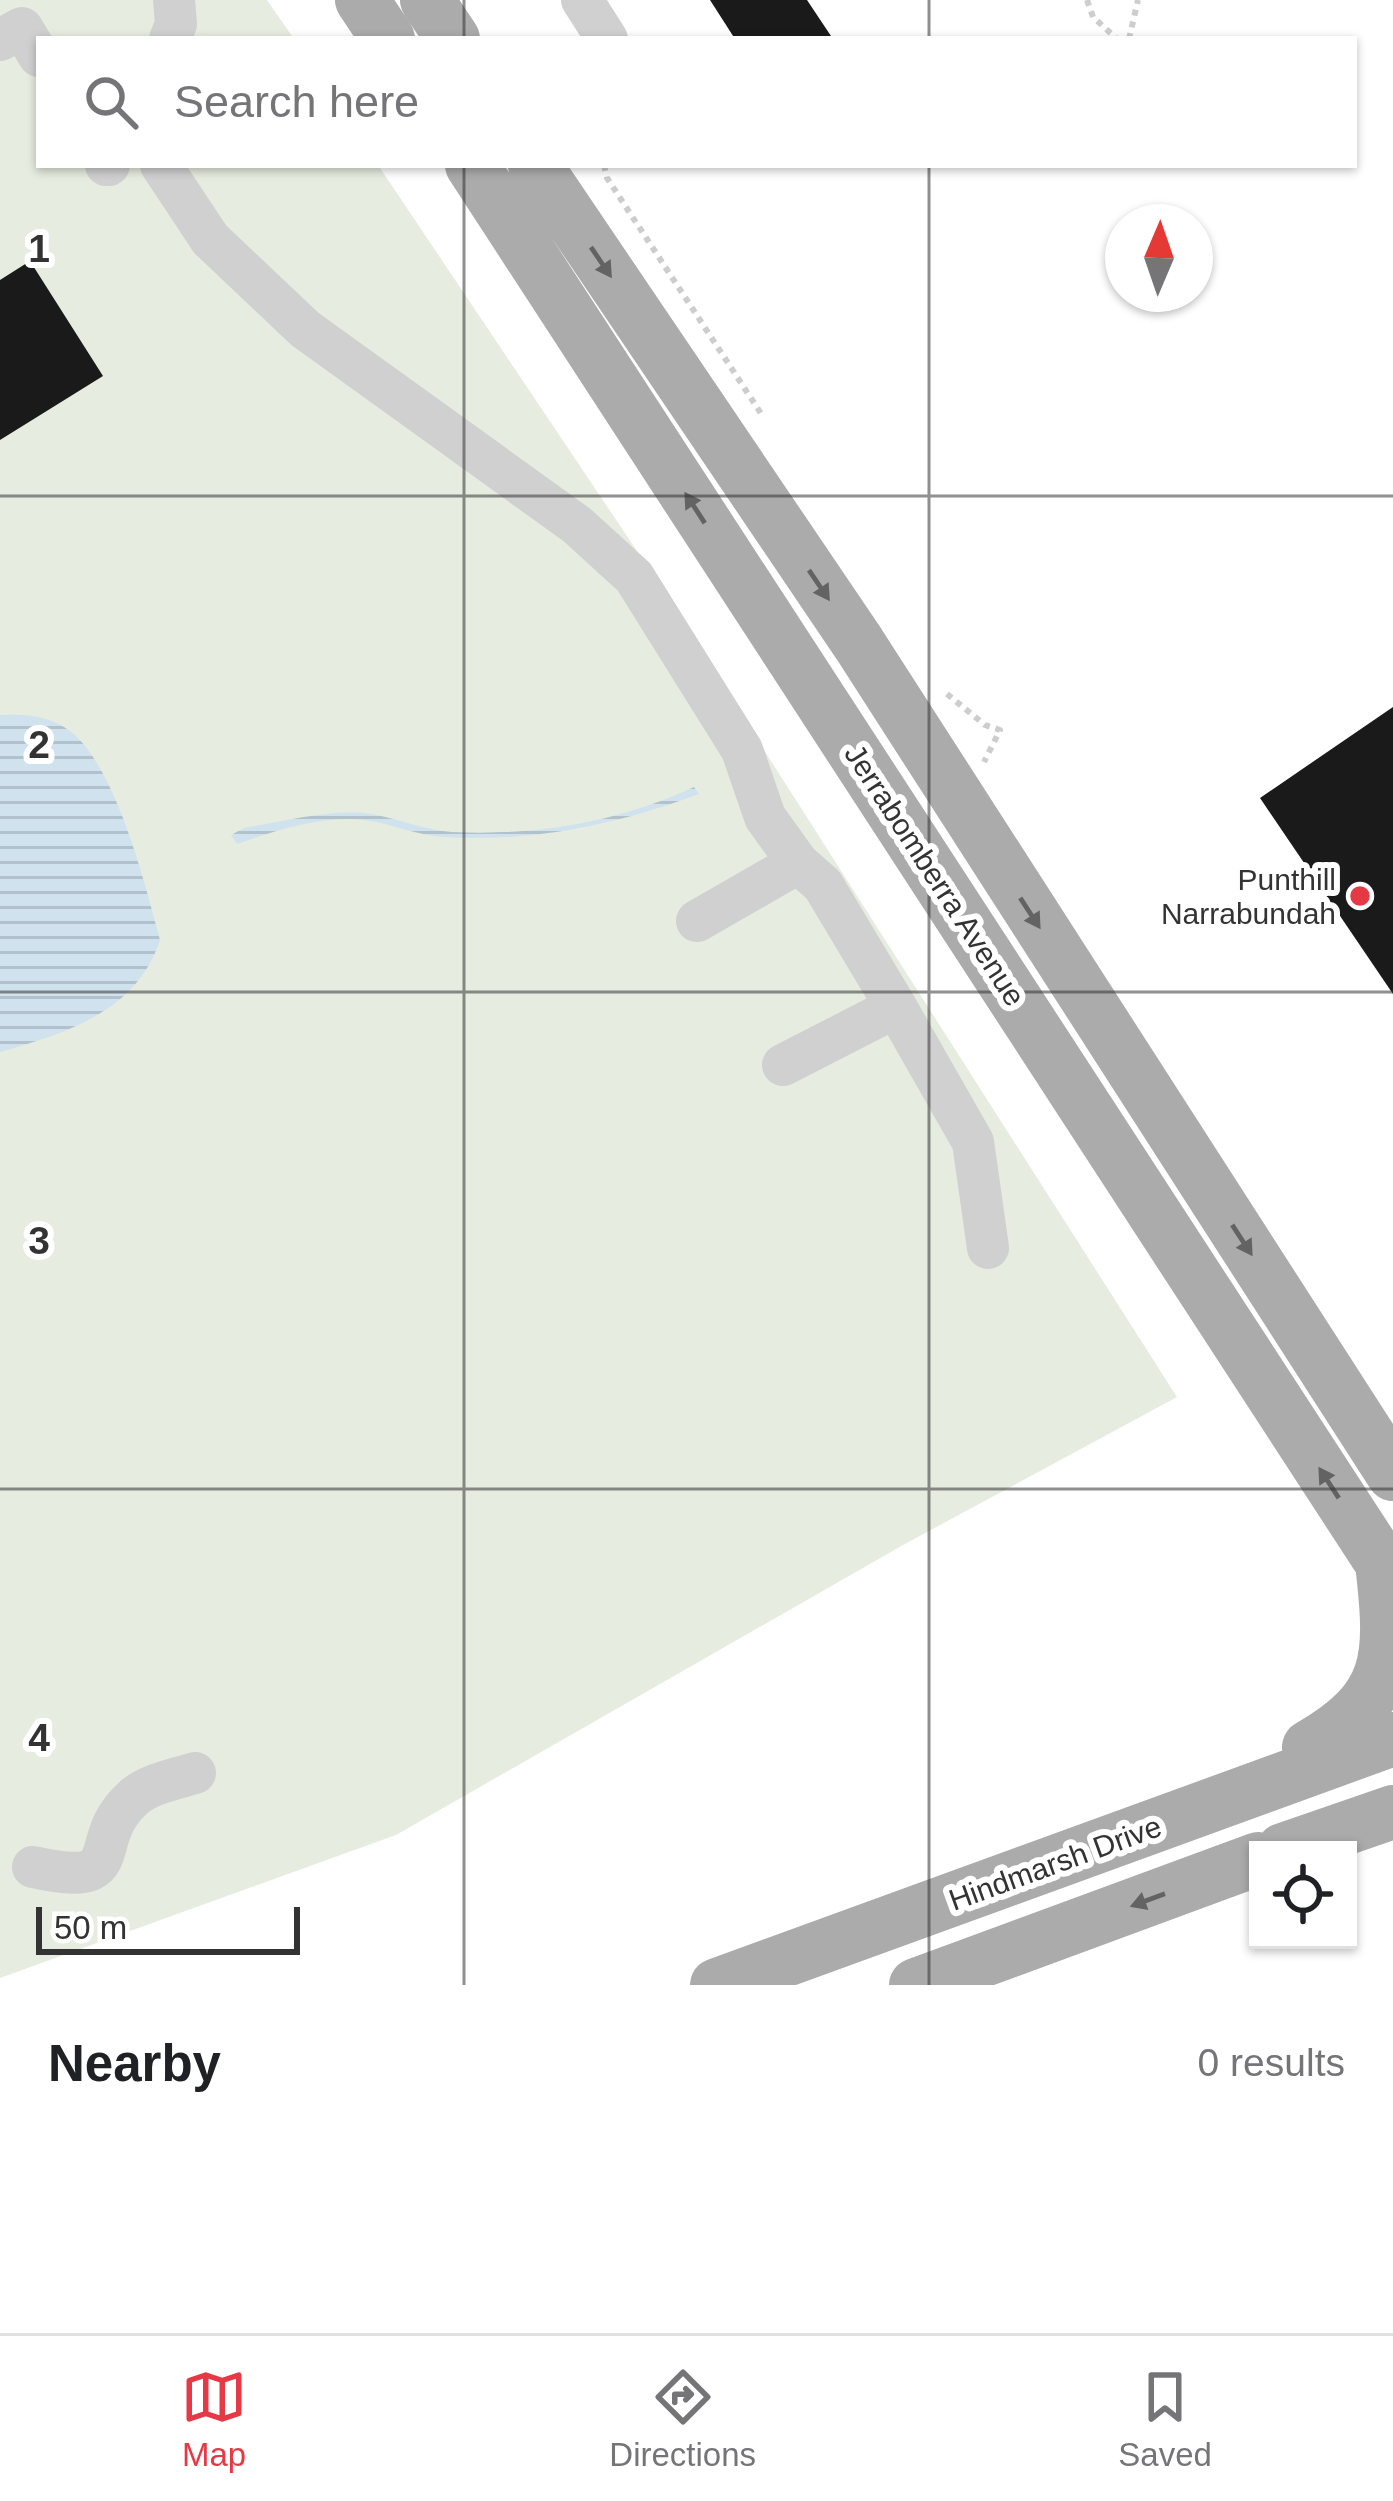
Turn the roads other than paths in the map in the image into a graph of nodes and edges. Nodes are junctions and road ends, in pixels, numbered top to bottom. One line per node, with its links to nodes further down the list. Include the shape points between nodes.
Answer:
1 (174, 0): 5 (street)
2 (362, 0): 6 (main road)
3 (428, 0): 7 (main road)
4 (582, 0): 8 (street)
5 (171, 36)
6 (386, 36)
7 (451, 36)
8 (605, 36)
9 (0, 40): 10 (street, via 22,28)
10 (36, 51)
11 (163, 168): 16 (street, via 210,239 305,328 577,525 634,577 742,750 765,817)
12 (478, 168): 14 (main road, Jerrabomberra Avenue, one-way to 12)
13 (537, 168): 15 (main road, Jerrabomberra Avenue, one-way to 15, via 859,644)
14 (883, 793): 15 (main road, via 919,812); 17 (main road, Jerrabomberra Avenue)
15 (963, 820): 17 (main road); 22 (main road, Jerrabomberra Avenue, one-way to 22)
16 (798, 863): 18 (street); 19 (street, via 824,885)
17 (955, 903): 25 (main road, Jerrabomberra Avenue, one-way to 17)
18 (697, 921)
19 (896, 1007): 20 (street); 21 (street, via 974,1142)
20 (782, 1065)
21 (988, 1248)
22 (1329, 1375): 23 (street); 24 (main road, Jerrabomberra Avenue)
23 (1393, 1425)
24 (1393, 1474)
25 (1387, 1572): 30 (main road, via 1391,1650 1381,1689 1363,1716)
26 (1393, 1739): 30 (main road, Hindmarsh Drive)
27 (195, 1773): 34 (street, via 134,1798 91,1872)
28 (1393, 1812): 31 (main road)
29 (1393, 1838): 32 (main road)
30 (1119, 1840): 35 (main road, Hindmarsh Drive)
31 (1310, 1841)
32 (1357, 1842)
33 (1249, 1863): 36 (main road, one-way to 36)
34 (33, 1867)
35 (718, 1985)
36 (916, 1985)

